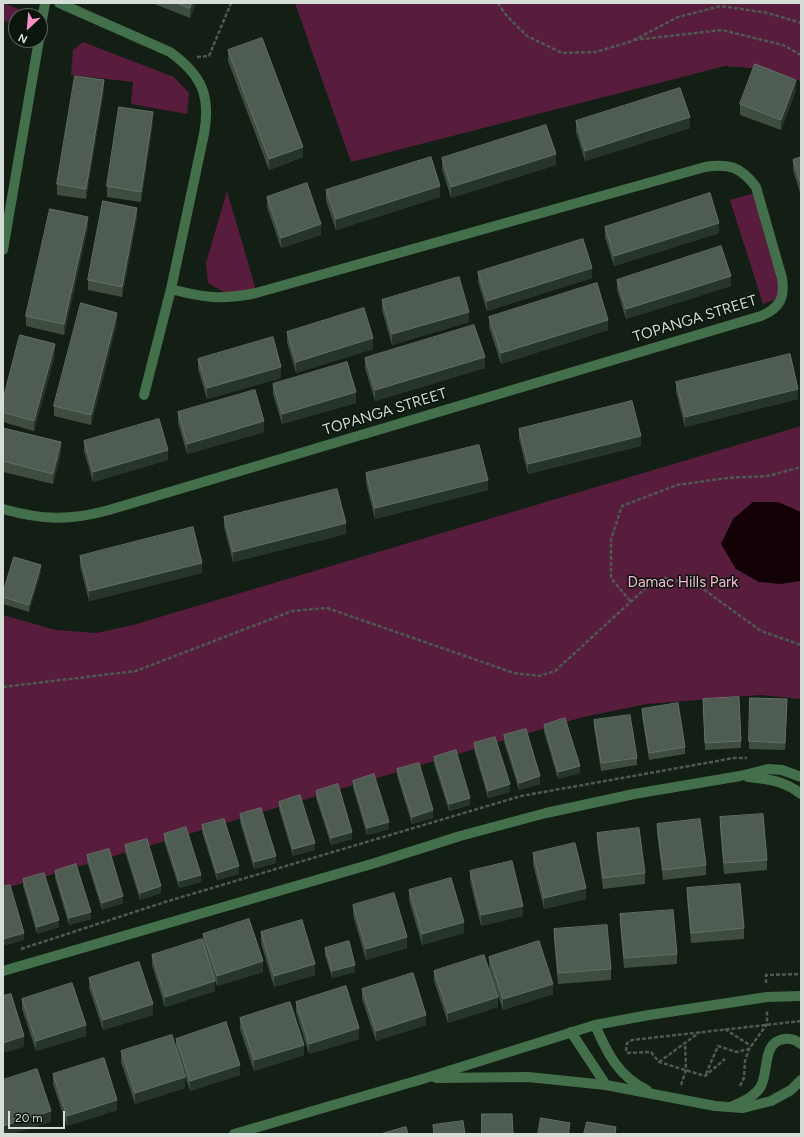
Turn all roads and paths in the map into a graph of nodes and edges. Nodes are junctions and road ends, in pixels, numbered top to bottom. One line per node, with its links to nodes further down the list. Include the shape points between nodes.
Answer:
1 (59, 3): 10 (street, via 170,52 186,63 198,78 205,96 207,115)
2 (231, 3): 8 (path, via 209,56)
3 (498, 3): 5 (path, via 527,36 562,53 596,52)
4 (801, 23): 5 (path, via 768,13 721,6 678,18)
5 (632, 41): 7 (path, via 722,30 783,45)
6 (37, 48): 9 (street)
7 (801, 55)
8 (192, 57)
9 (3, 250)
10 (171, 289): 11 (street); 13 (street, TOPANGA STREET, via 209,298 248,295 705,166 720,164 734,167 747,175 756,187 784,290 780,302 772,311 761,316 109,510 63,519 40,518)
11 (144, 395)
12 (801, 467): 14 (path, via 768,476 727,478 677,485 622,506 611,539 611,578)
13 (3, 509)
14 (630, 601): 15 (path, via 648,586 665,578 699,586 761,632); 16 (path, via 555,670 539,676 514,673 327,608 292,610 136,671)
15 (801, 645)
16 (3, 687)
17 (740, 776): 18 (street, via 768,769 782,770); 19 (street, via 780,781); 20 (street, via 634,794 460,836)
18 (801, 777)
19 (801, 794)
20 (3, 971)
21 (801, 996): 24 (street, via 767,997)
22 (801, 1021): 23 (path)
23 (767, 1024): 25 (path); 30 (path)
24 (595, 1025): 26 (street); 44 (street, via 609,1056 618,1068 629,1079)
25 (725, 1029): 27 (path); 30 (path)
26 (571, 1032): 37 (street); 40 (street)
27 (700, 1032): 28 (path); 31 (path, via 632,1040 626,1043)
28 (685, 1043): 34 (path); 35 (path)
29 (801, 1044): 45 (street, via 789,1038 772,1044 760,1087 752,1096)
30 (750, 1048): 36 (path, via 736,1052 718,1046); 43 (path, via 745,1061 744,1078)
31 (627, 1053): 32 (path); 34 (path, via 651,1052)
32 (629, 1057)
33 (724, 1059): 36 (path)
34 (659, 1062): 35 (path)
35 (686, 1070): 36 (path); 41 (path)
36 (705, 1076)
37 (426, 1078): 40 (street, via 528,1077); 46 (street)
38 (801, 1080): 45 (street, via 791,1090 771,1101 743,1108)
39 (674, 1083): 41 (path)
40 (606, 1085): 44 (street)
41 (681, 1085): 42 (path)
42 (688, 1086)
43 (736, 1091)
44 (660, 1095): 45 (street)
45 (729, 1108)
46 (234, 1134)

